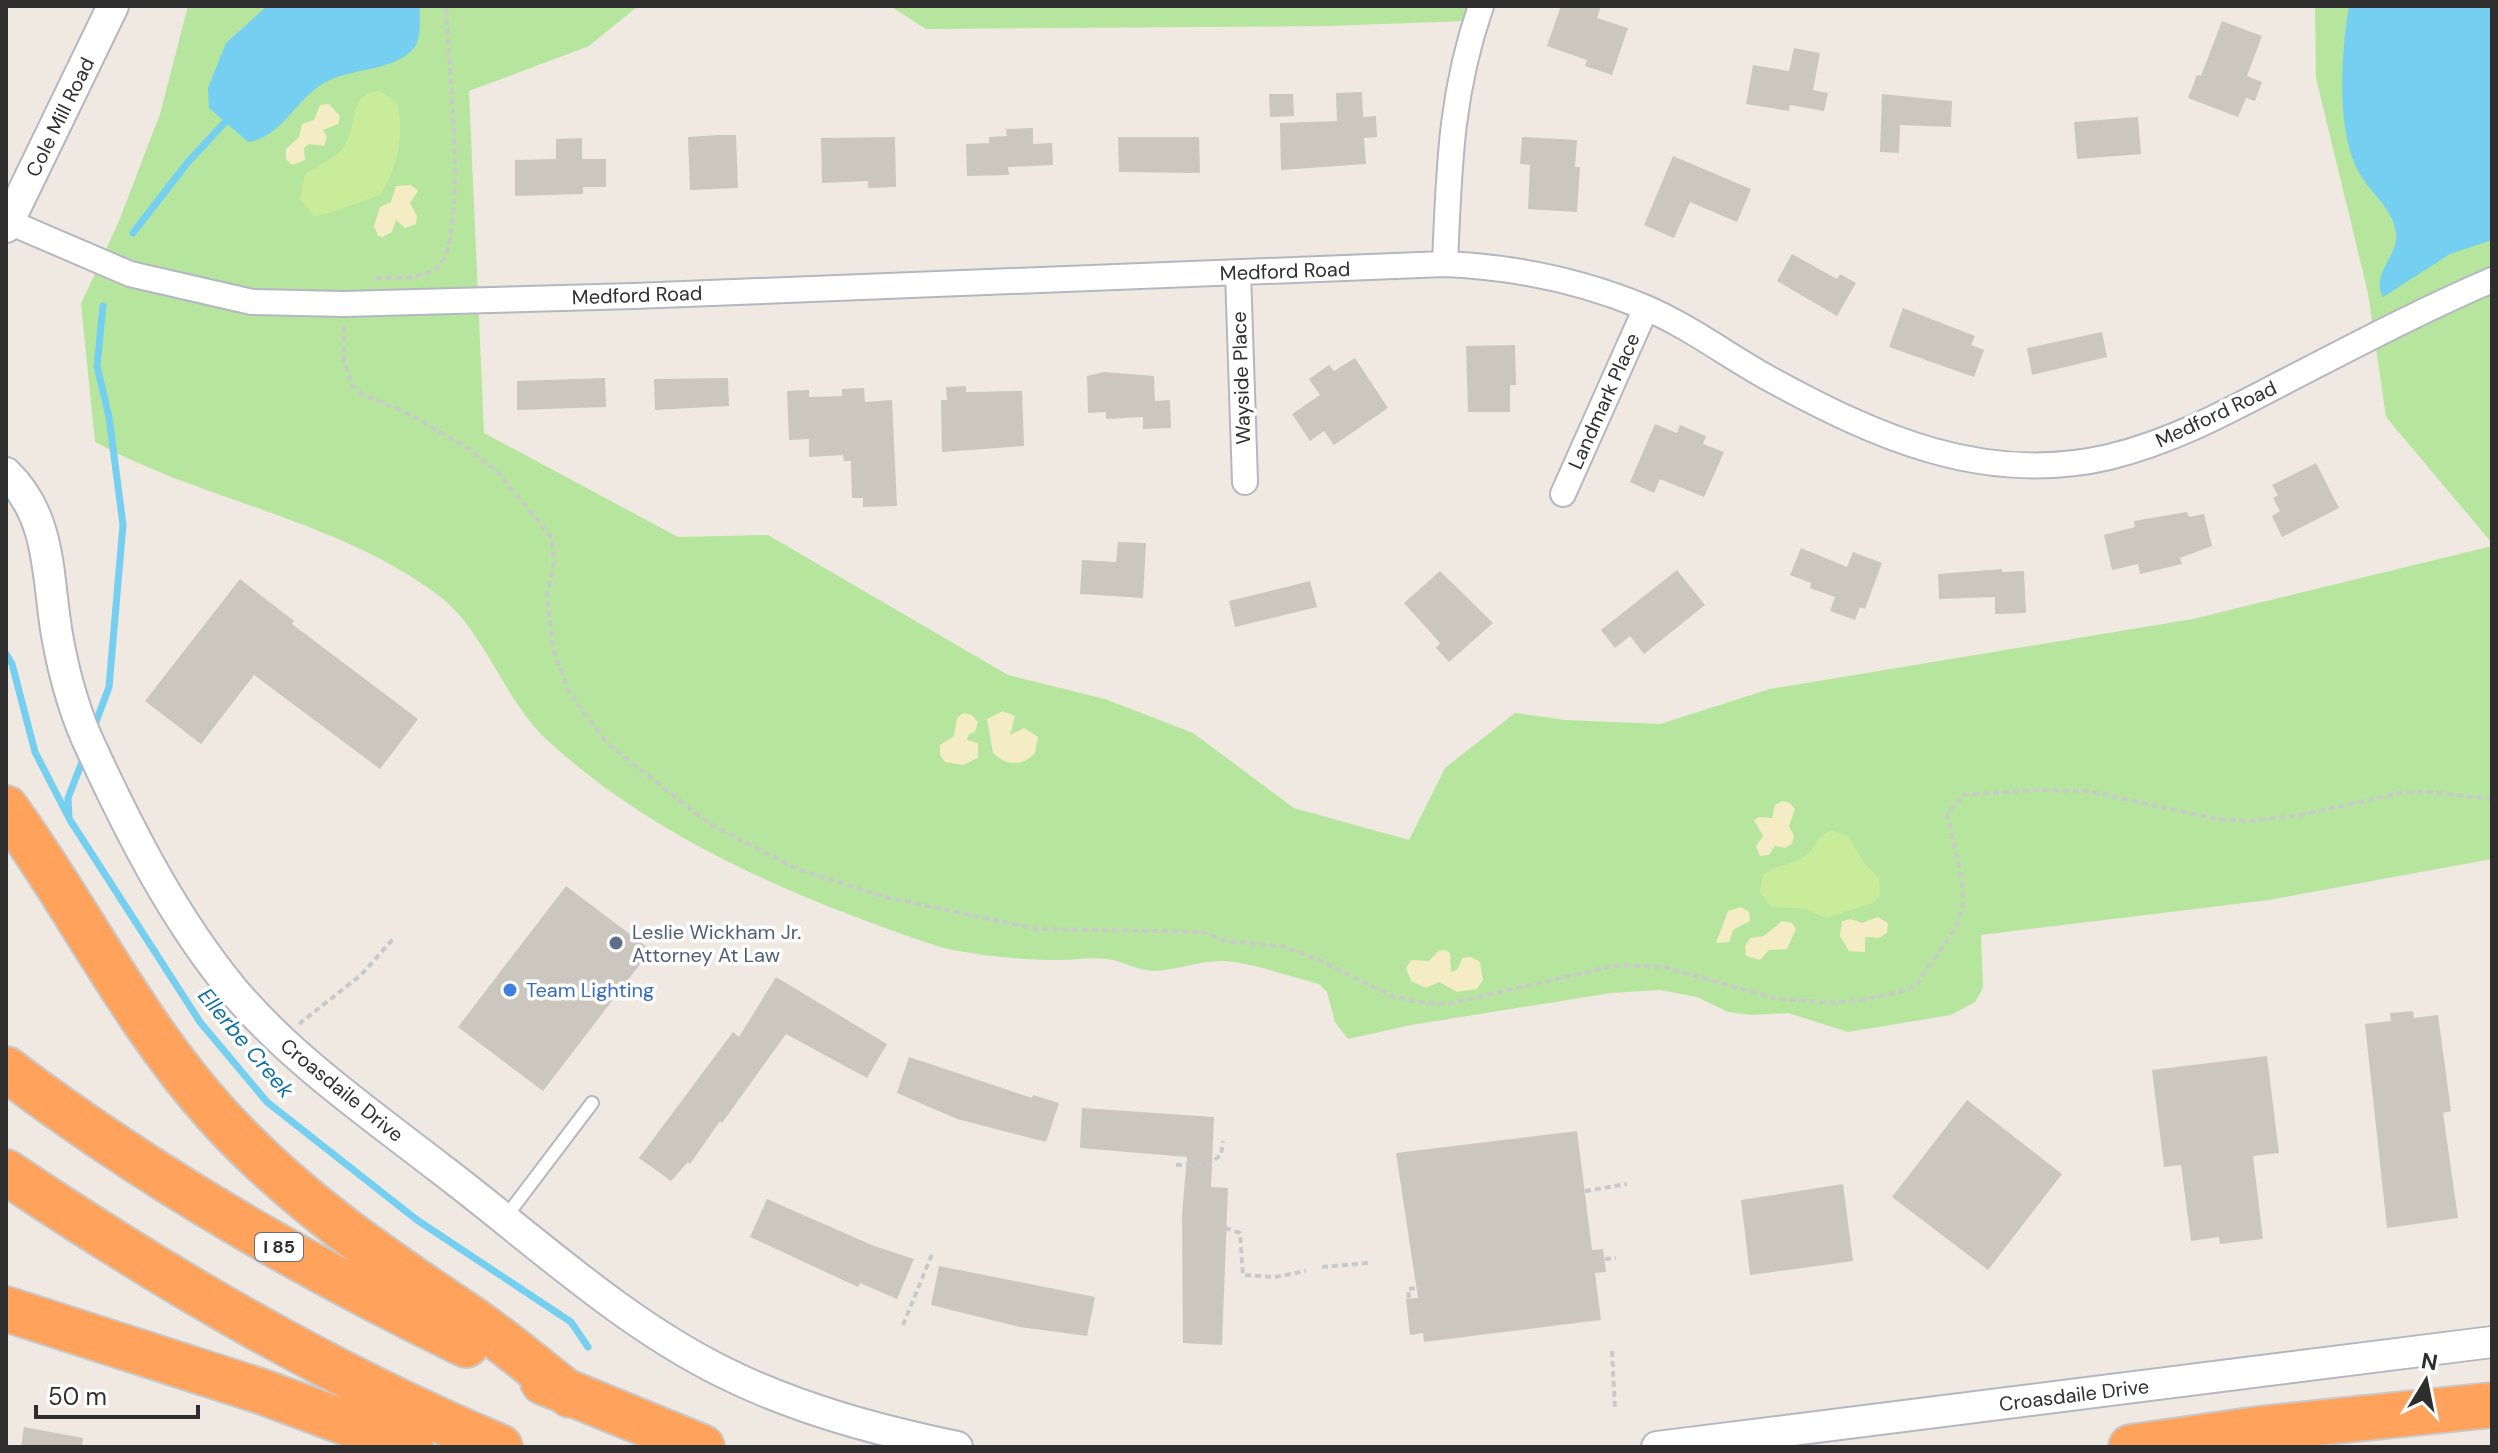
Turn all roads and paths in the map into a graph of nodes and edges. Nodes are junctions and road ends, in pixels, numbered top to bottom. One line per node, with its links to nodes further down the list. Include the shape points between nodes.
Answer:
1 (113, 6): 4 (street, Cole Mill Road)
2 (446, 6): 7 (path, via 455,171 450,245 436,268 425,273)
3 (1481, 6): 5 (street, via 1456,93)
4 (7, 224): 9 (street, Medford Road, via 156,282 233,300)
5 (1445, 264): 6 (street, Medford Road); 10 (street, Medford Road, via 1534,271)
6 (1238, 273): 9 (street, Medford Road); 12 (street, Wayside Place)
7 (368, 279)
8 (2492, 280): 10 (street, Medford Road, via 2208,422 2109,457 2052,464 1963,460 1922,451 1769,378)
9 (343, 304): 14 (path, via 344,361 352,385 471,450 500,475 552,538 554,562 547,596 553,649 570,694 608,744 710,824 752,846 797,869 923,907 1037,929 1204,932 1221,940 1285,947 1392,996 1418,1002 1447,1004 1618,965 1664,967 1774,998 1829,1003 1907,990 1917,984 1956,927 1963,908 1962,881 1947,813 1964,795 2087,791 2204,817 2250,821 2400,793)
10 (1646, 308): 13 (street, Landmark Place)
11 (6, 473): 17 (street, Croasdaile Drive, via 24,494 44,536 62,661 94,755 179,914 230,987)
12 (1245, 482)
13 (1563, 494)
14 (2492, 799)
15 (6, 808): 39 (highway, via 156,1037 219,1117 351,1238 470,1318)
16 (393, 939): 17 (path, via 361,975)
17 (278, 1039): 25 (street, Croasdaile Drive)
18 (6, 1069): 39 (highway, I 85, via 154,1172 287,1252)
19 (592, 1103): 25 (lane)
20 (1223, 1141): 21 (path, via 1221,1155 1210,1163)
21 (1176, 1165)
22 (6, 1172): 43 (highway, via 298,1351)
23 (1627, 1184): 24 (path)
24 (1585, 1191)
25 (505, 1218): 45 (street, Croasdaile Drive, via 625,1310 721,1372 823,1413)
26 (1225, 1228): 32 (path, via 1236,1229 1241,1236 1243,1275 1275,1277)
27 (932, 1254): 36 (path)
28 (1616, 1258): 29 (path)
29 (1605, 1259)
30 (1368, 1263): 31 (path)
31 (1322, 1267)
32 (1306, 1271)
33 (1417, 1288): 34 (path, via 1408,1289)
34 (1409, 1298)
35 (6, 1309): 42 (highway, via 263,1392)
36 (903, 1325)
37 (2492, 1342): 46 (street, Croasdaile Drive)
38 (1612, 1351): 41 (path)
39 (570, 1395): 44 (highway, I 85)
40 (2492, 1405): 47 (highway)
41 (1615, 1409)
42 (411, 1447)
43 (500, 1447)
44 (702, 1447)
45 (957, 1447)
46 (1657, 1447)
47 (2131, 1447)

